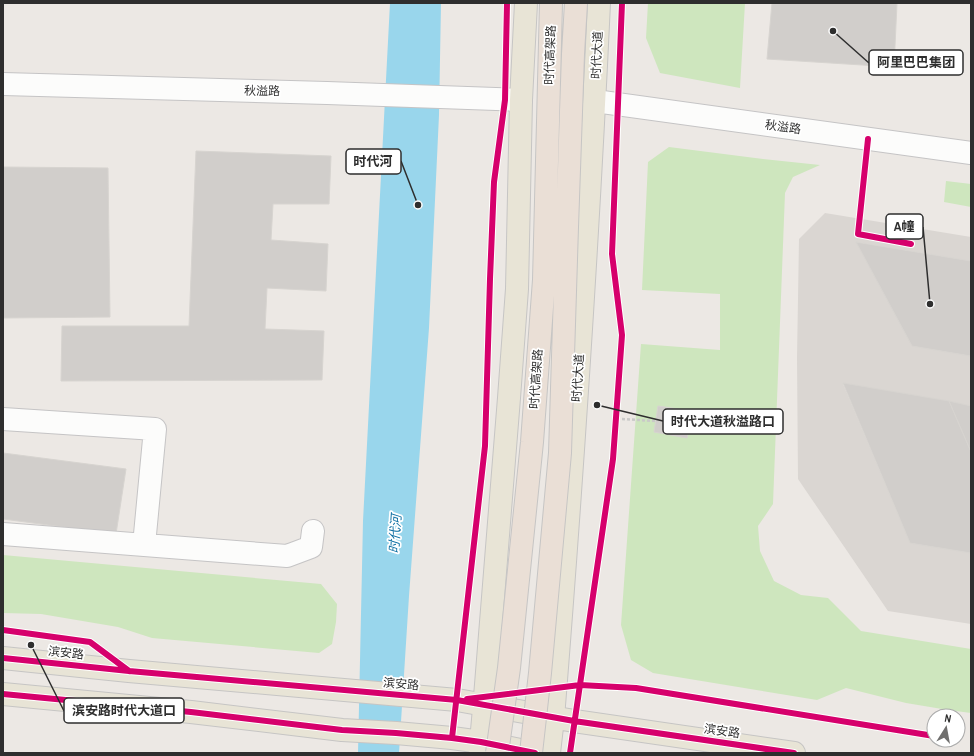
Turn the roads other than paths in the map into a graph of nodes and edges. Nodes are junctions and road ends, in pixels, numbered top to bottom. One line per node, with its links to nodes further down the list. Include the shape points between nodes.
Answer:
1 (526, 3): 6 (main road)
2 (551, 3): 17 (highway, 时代高架路, bridge, via 543,287 532,442 509,668)
3 (576, 3): 18 (highway, 时代高架路, bridge, via 560,454)
4 (599, 3): 7 (main road, 时代大道)
5 (3, 84): 6 (street, 秋溢路)
6 (521, 100): 15 (main road, via 517,289)
7 (595, 101): 8 (street, 秋溢路); 16 (main road, 时代大道, via 577,396)
8 (971, 153)
9 (3, 419): 12 (street, via 155,429)
10 (313, 531): 12 (street, via 311,546 288,556)
11 (3, 534): 12 (street)
12 (144, 545)
13 (3, 658): 15 (main road, 滨安路, via 457,700)
14 (3, 694): 17 (main road, via 342,730 396,733)
15 (484, 705): 16 (main road, 滨安路); 17 (main road)
16 (553, 718): 20 (main road, 时代大道); 21 (main road, 滨安路)
17 (486, 749): 19 (main road)
18 (531, 753)
19 (535, 753)
20 (549, 753)
21 (794, 753)

